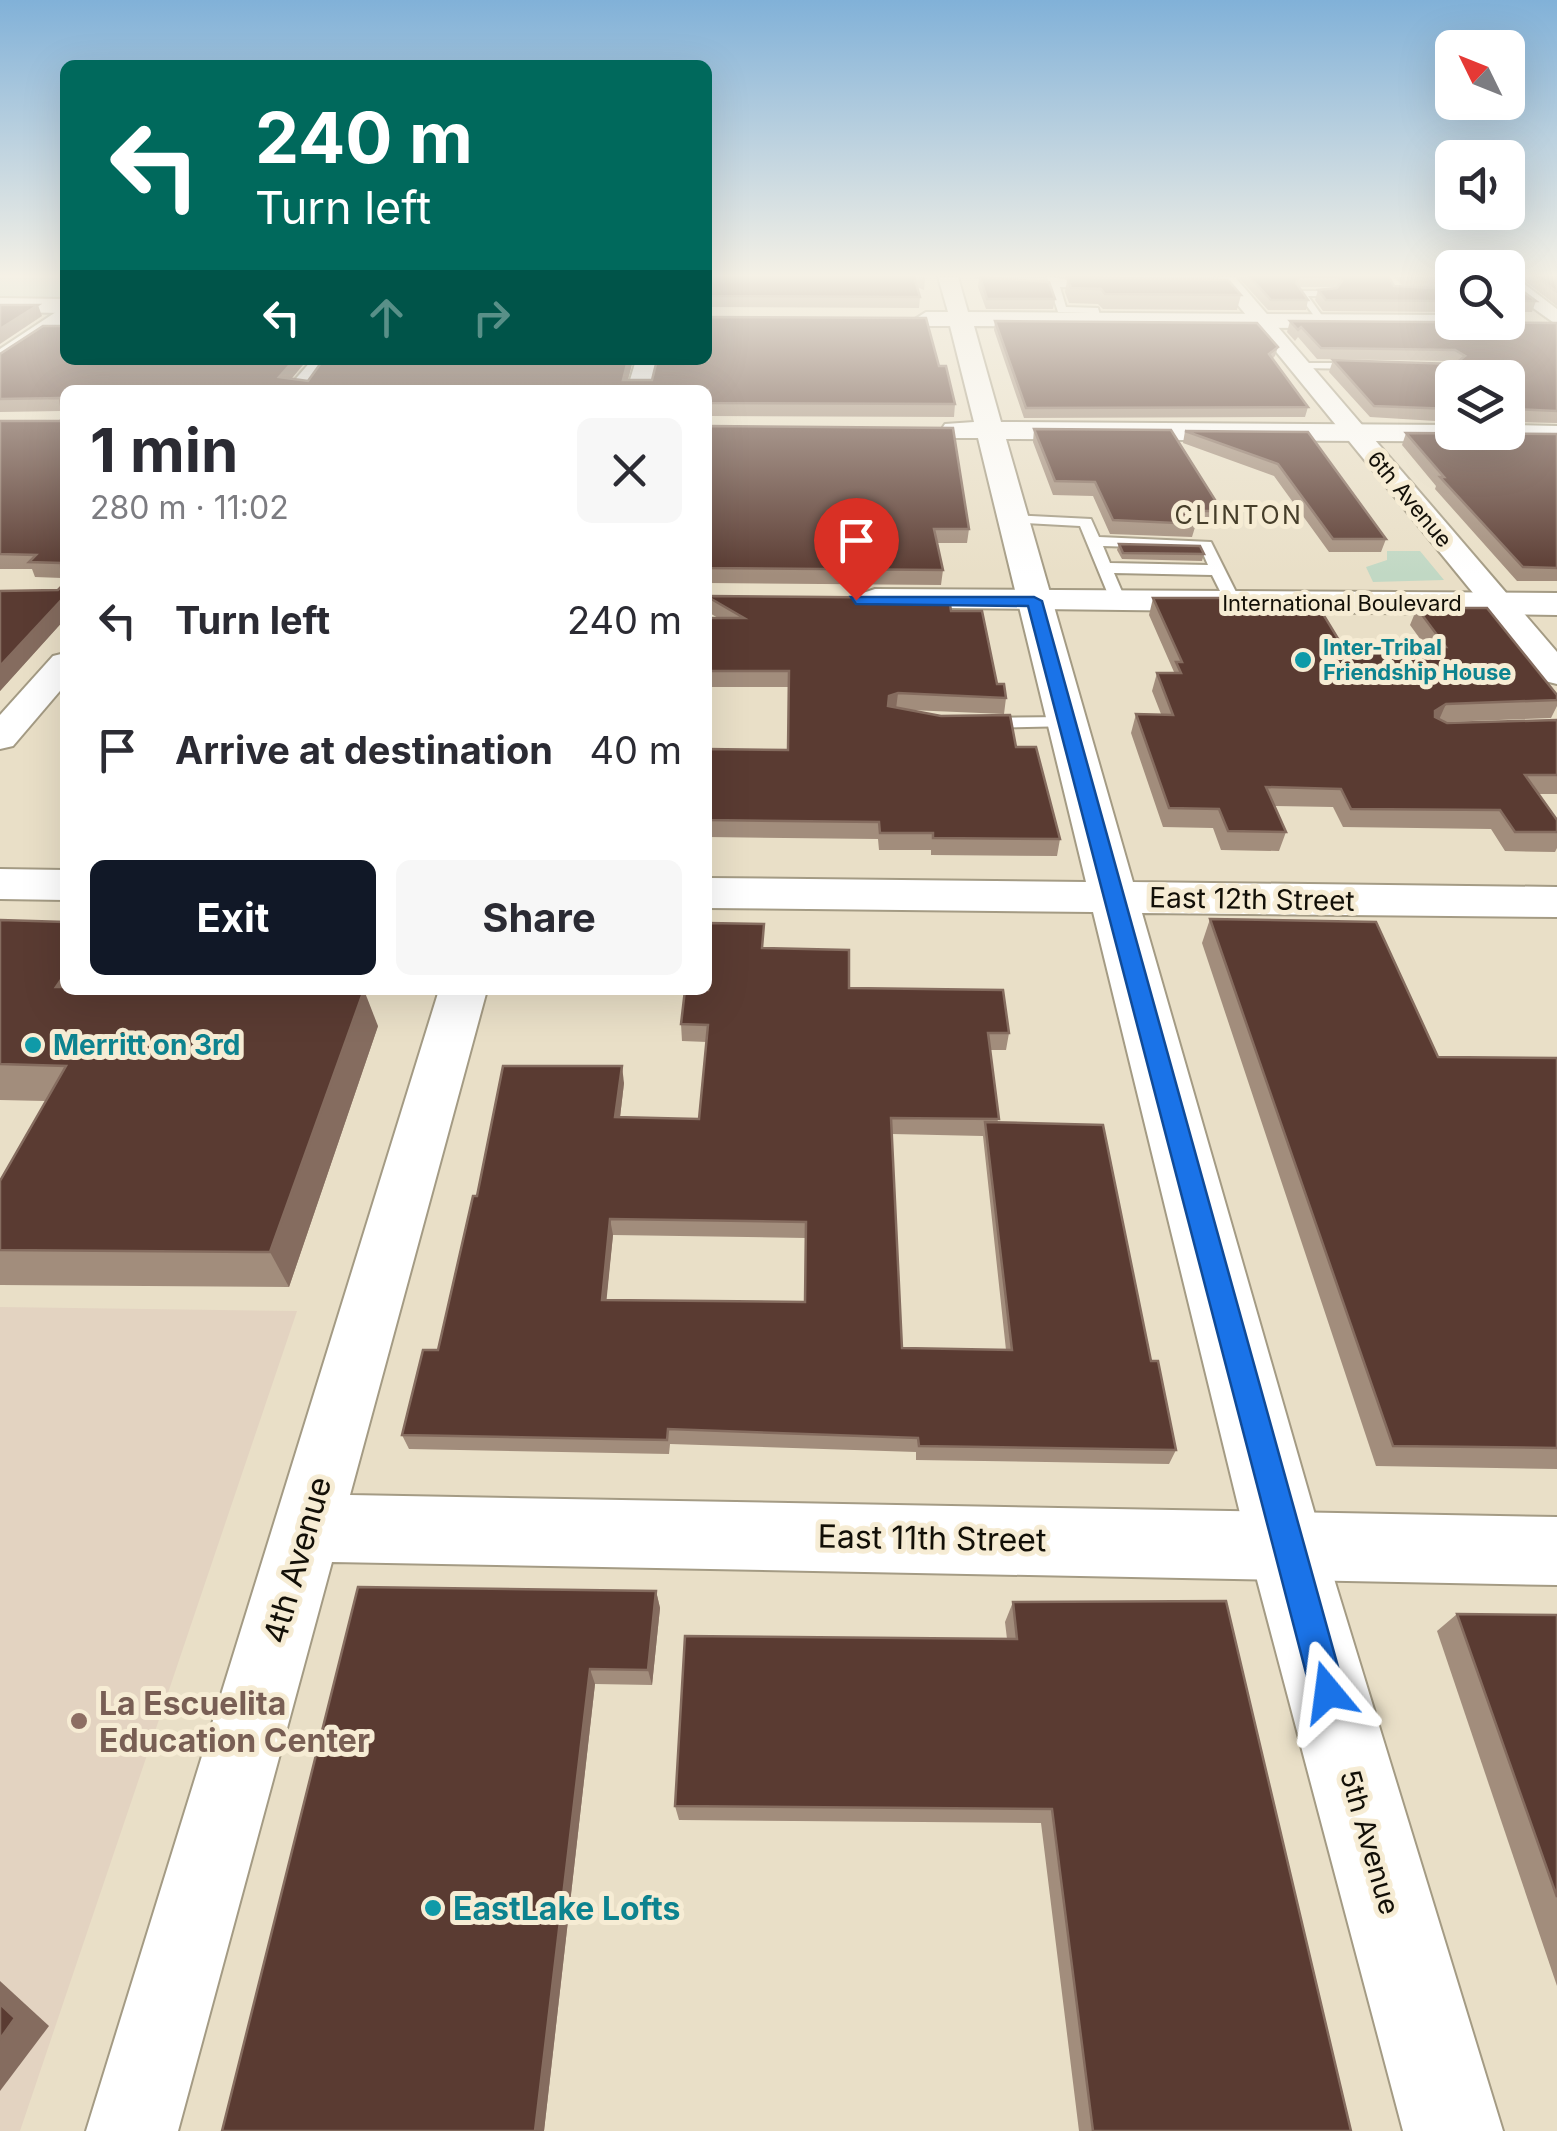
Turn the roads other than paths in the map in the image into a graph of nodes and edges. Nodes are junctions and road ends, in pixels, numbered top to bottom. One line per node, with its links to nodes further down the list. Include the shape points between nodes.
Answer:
1 (976, 376): 4 (main road, 5th Avenue)
2 (1308, 376): 5 (street, 6th Avenue)
3 (921, 430): 4 (main road)
4 (990, 430): 5 (main road); 7 (main road, 5th Avenue)
5 (1355, 433): 6 (main road); 15 (street, 6th Avenue)
6 (1557, 434)
7 (1012, 519): 8 (lane, via 1078,519); 12 (main road, 5th Avenue)
8 (1096, 541): 9 (lane); 10 (lane, via 1198,542)
9 (1106, 568): 10 (lane); 13 (lane)
10 (1218, 570): 14 (lane)
11 (840, 600): 12 (main road, International Boulevard)
12 (1034, 601): 13 (main road, International Boulevard); 19 (main road, 5th Avenue)
13 (1118, 601): 14 (main road, International Boulevard)
14 (1232, 602): 15 (main road, International Boulevard)
15 (1496, 603): 16 (main road, International Boulevard); 18 (street, 6th Avenue)
16 (1557, 604)
17 (60, 668): 21 (street)
18 (1557, 674)
19 (1067, 722): 20 (lane); 25 (main road, 5th Avenue)
20 (958, 723)
21 (0, 738)
22 (0, 884): 23 (main road)
23 (60, 885)
24 (712, 893): 25 (main road, East 12th Street)
25 (1114, 898): 26 (main road, East 12th Street); 29 (main road, 5th Avenue)
26 (1557, 902)
27 (462, 995): 28 (street, 4th Avenue)
28 (307, 1528): 29 (street, East 11th Street); 31 (street, 4th Avenue)
29 (1286, 1546): 30 (street, East 11th Street); 32 (main road, 5th Avenue)
30 (1557, 1550)
31 (132, 2131)
32 (1453, 2131)

